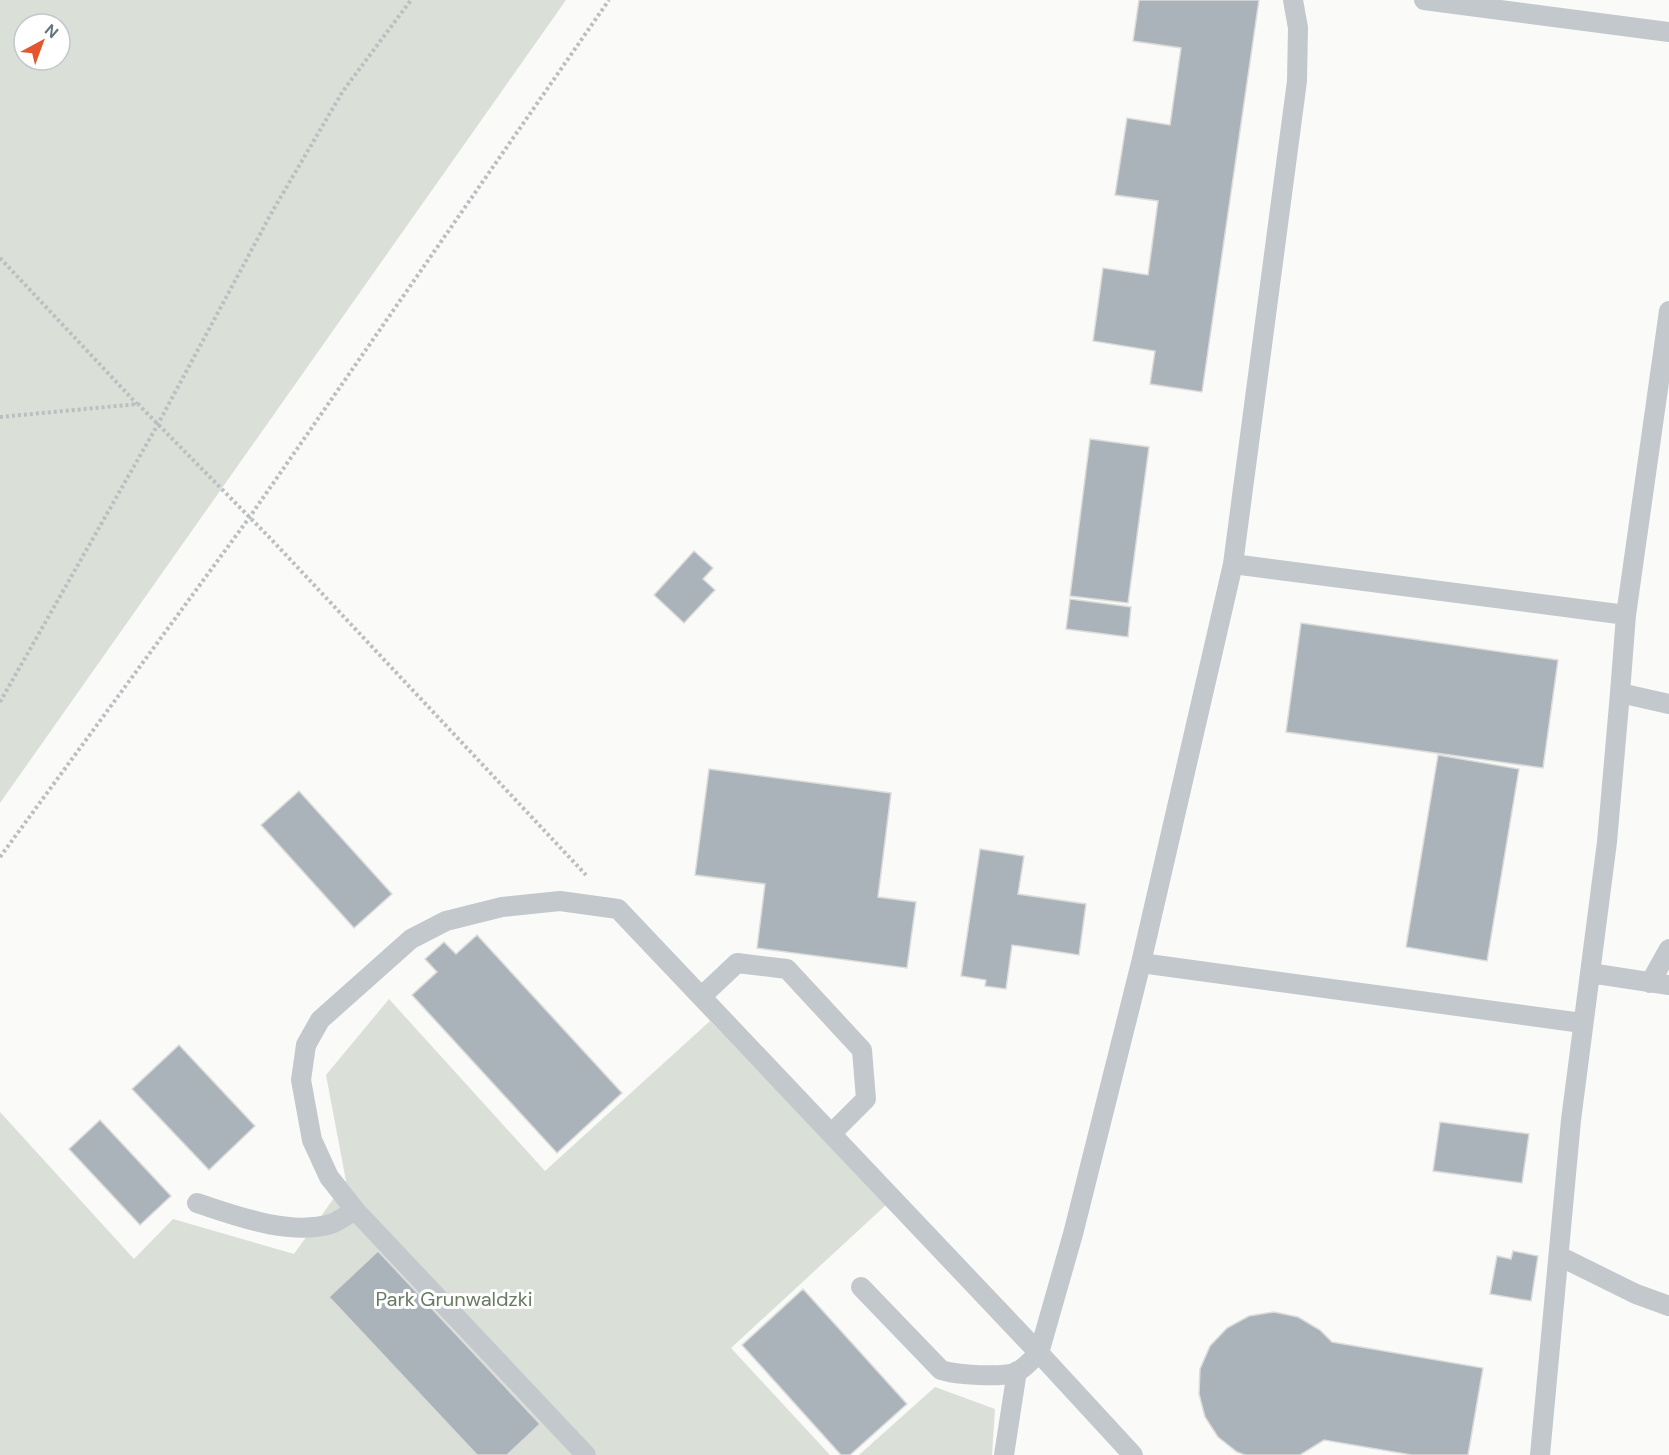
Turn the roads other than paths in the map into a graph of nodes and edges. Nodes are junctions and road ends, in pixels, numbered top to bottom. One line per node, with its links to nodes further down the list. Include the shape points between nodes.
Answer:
1 (1293, 0): 5 (lane, via 1298,28 1297,81)
2 (1424, 0): 3 (lane)
3 (1669, 32)
4 (1669, 310): 6 (lane)
5 (1233, 564): 6 (lane); 10 (lane)
6 (1626, 615): 7 (lane)
7 (1620, 693): 8 (lane); 11 (lane)
8 (1669, 704)
9 (1669, 949): 12 (lane)
10 (1141, 963): 14 (lane); 21 (lane)
11 (1590, 973): 12 (lane); 14 (lane)
12 (1659, 984)
13 (702, 996): 15 (lane); 15 (lane, via 737,963 787,969 862,1050 866,1099); 17 (lane, via 618,909 560,901 502,907 446,921 411,939 320,1020 306,1045 301,1080 312,1140 329,1177)
14 (1582, 1023): 18 (lane)
15 (832, 1133): 21 (lane)
16 (197, 1203): 17 (lane, via 254,1221 312,1227 332,1223)
17 (355, 1210): 23 (lane)
18 (1559, 1256): 20 (lane); 26 (lane)
19 (861, 1287): 22 (lane, via 942,1370 1003,1374)
20 (1669, 1306)
21 (1039, 1353): 22 (lane); 25 (lane)
22 (1017, 1371): 24 (lane)
23 (586, 1455)
24 (1004, 1455)
25 (1133, 1455)
26 (1540, 1455)

